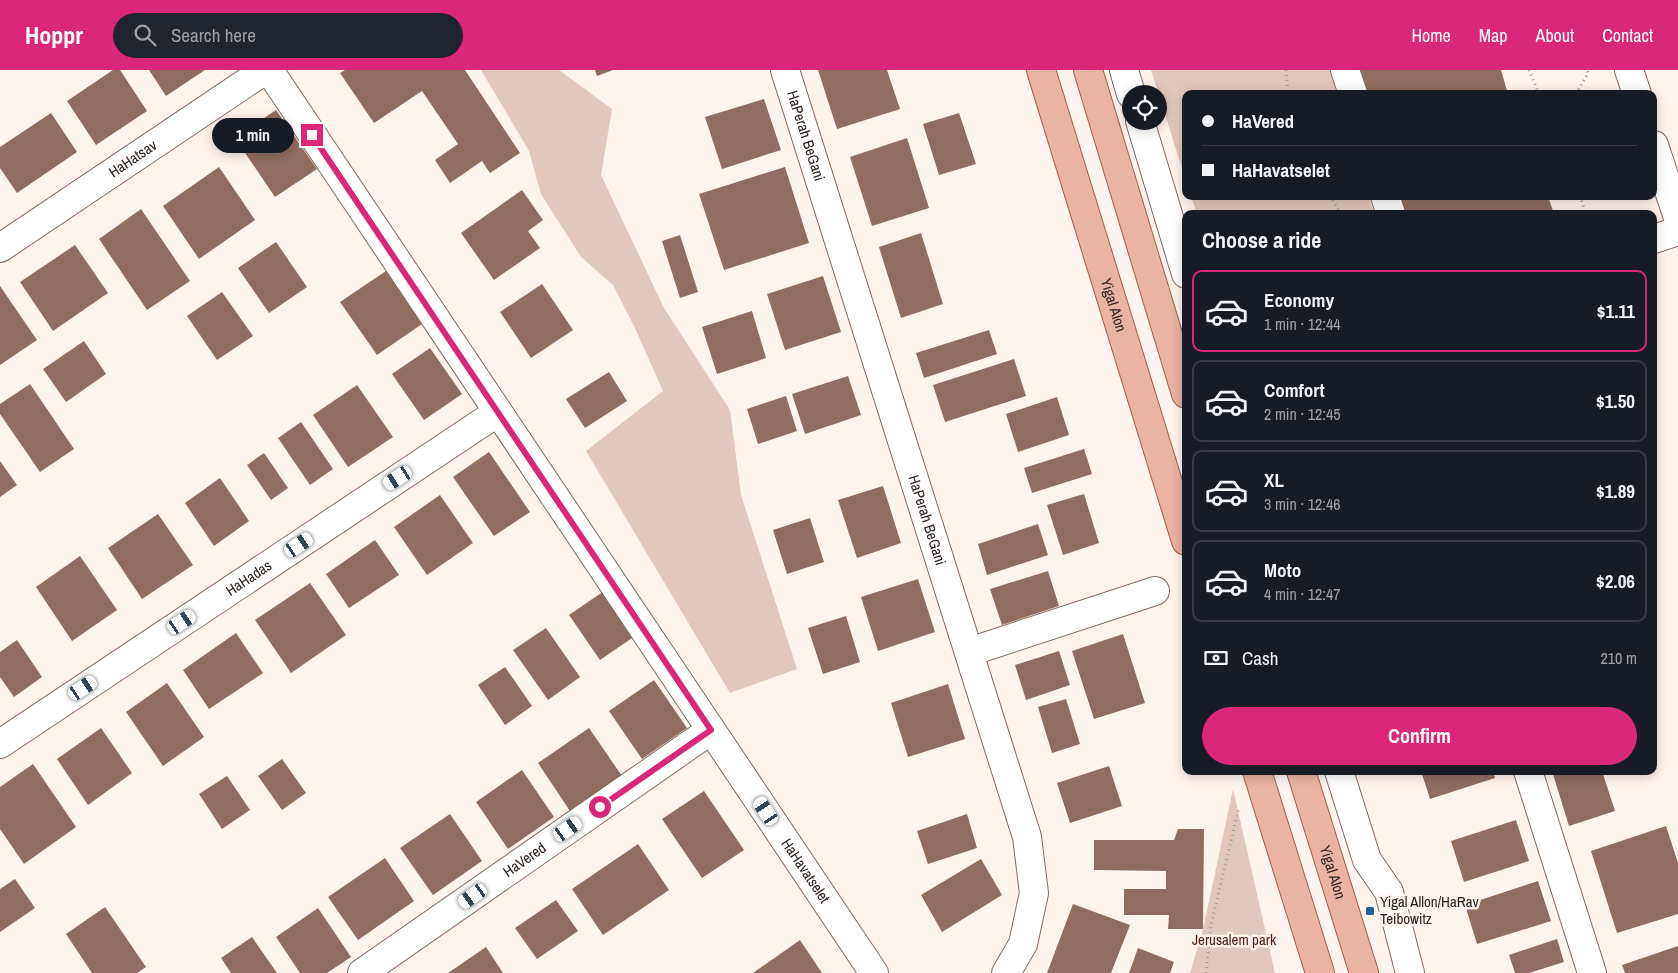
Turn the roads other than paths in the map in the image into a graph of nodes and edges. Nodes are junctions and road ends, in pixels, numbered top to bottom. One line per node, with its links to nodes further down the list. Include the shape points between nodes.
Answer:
1 (265, 70): 17 (street, HaHatsav)
2 (268, 70): 20 (street, HaHavatselet)
3 (785, 70): 23 (street, HaPerah BeGani)
4 (1041, 70): 21 (main road, Yigal Alon)
5 (1088, 70): 19 (main road)
6 (1124, 70): 9 (street)
7 (1346, 70): 10 (street)
8 (1629, 70): 11 (street)
9 (1128, 85)
10 (1352, 90)
11 (1636, 90)
12 (1143, 130): 18 (street)
13 (1657, 154): 14 (street)
14 (1678, 218)
15 (1678, 231): 16 (street)
16 (1657, 238)
17 (0, 248)
18 (1182, 261)
19 (1182, 381)
20 (498, 412): 24 (street, HaHavatselet); 25 (street, HaHadas)
21 (1182, 528)
22 (1155, 591): 23 (street)
23 (969, 652): 32 (street, HaPerah BeGani, via 1027,837 1034,893 1023,944)
24 (711, 730): 30 (street, HaVered); 31 (street, HaHavatselet)
25 (0, 744)
26 (1258, 775): 33 (main road)
27 (1302, 775): 34 (main road, Yigal Alon)
28 (1340, 775): 35 (street, via 1367,860 1389,892)
29 (1529, 775): 36 (street)
30 (362, 973)
31 (874, 973)
32 (1006, 973)
33 (1320, 973)
34 (1364, 973)
35 (1410, 973)
36 (1592, 973)

